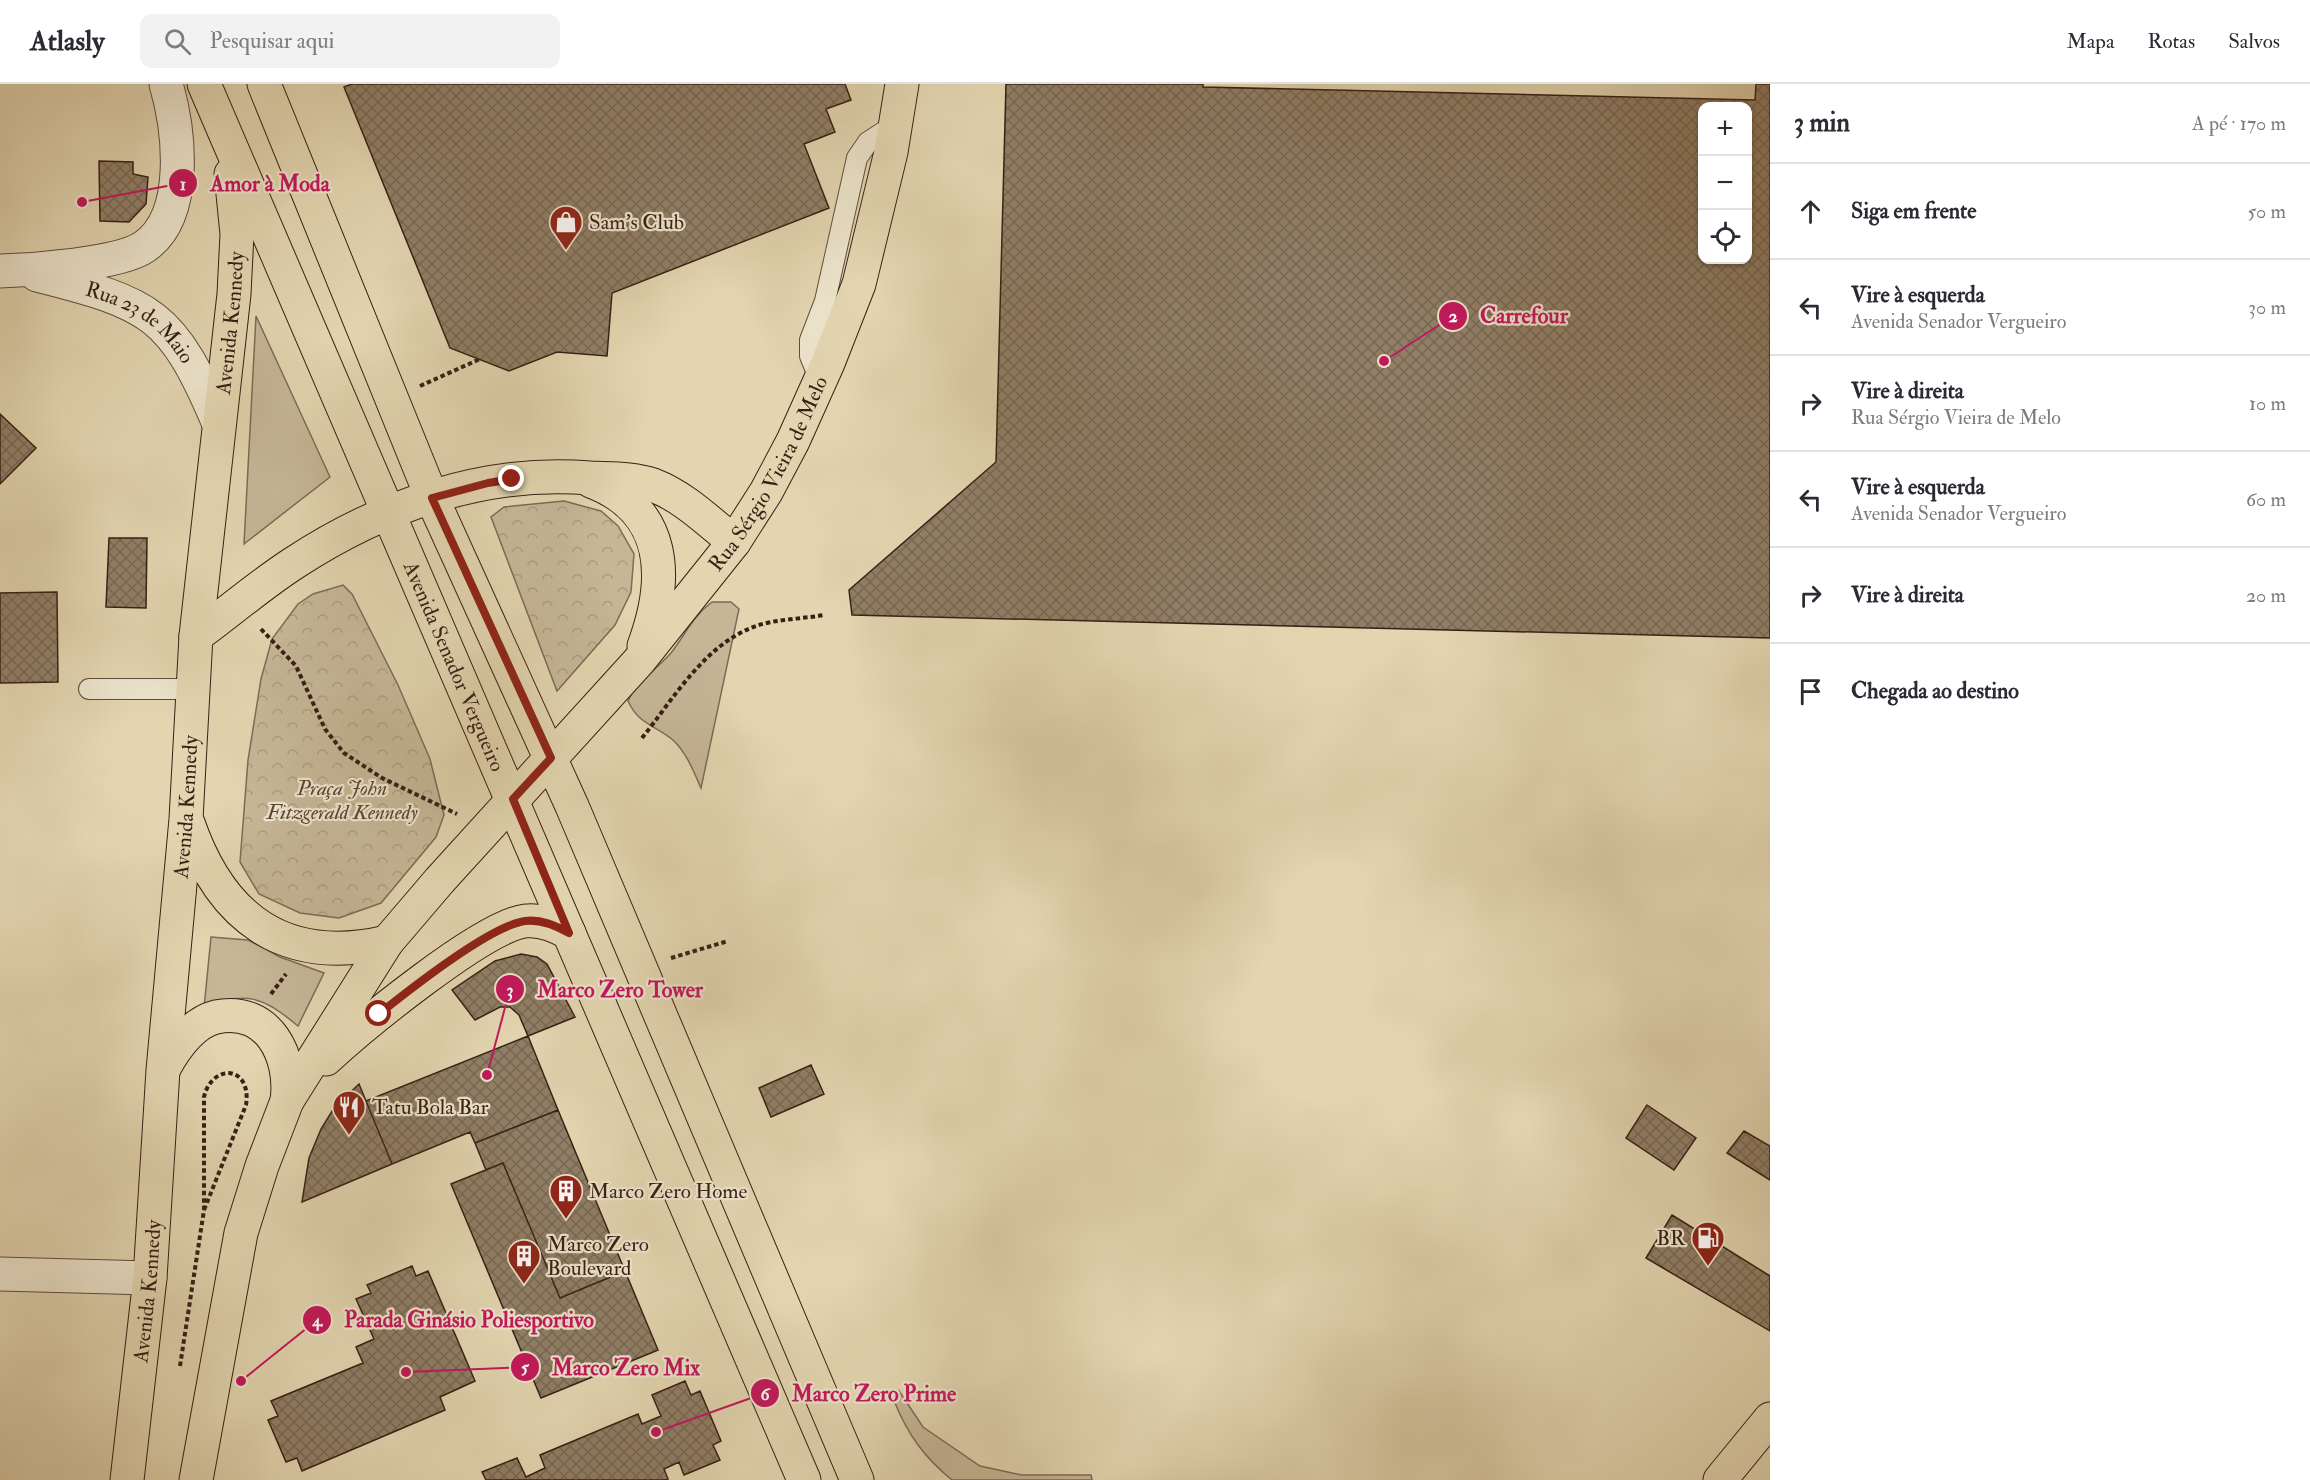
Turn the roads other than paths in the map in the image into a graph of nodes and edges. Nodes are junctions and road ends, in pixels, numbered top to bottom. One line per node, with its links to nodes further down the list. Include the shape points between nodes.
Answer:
1 (166, 84): 6 (street, Rua 23 de Maio, via 178,153 174,194 158,232 142,248 125,255)
2 (204, 84): 5 (main road, Avenida Senador Vergueiro)
3 (264, 84): 9 (main road)
4 (902, 84): 11 (main road, Rua Sérgio Vieira de Melo, via 859,284 793,441)
5 (224, 134): 7 (main road, Avenida Kennedy, via 234,190 237,262); 10 (main road, Avenida Senador Vergueiro)
6 (9, 270): 7 (street, Rua 23 de Maio, via 104,292 156,319 187,357)
7 (219, 424): 12 (main road, Avenida Kennedy)
8 (578, 477): 9 (main road, via 488,483); 11 (main road, via 650,484 675,495); 13 (main road, via 624,498 642,516 653,539 658,570 656,605)
9 (432, 498): 10 (main road); 16 (main road)
10 (388, 512): 12 (main road, via 317,548); 17 (main road, Avenida Senador Vergueiro)
11 (734, 542): 13 (main road, Rua Sérgio Vieira de Melo)
12 (196, 636): 15 (main road, Avenida Kennedy)
13 (639, 661): 16 (main road, Rua Sérgio Vieira de Melo)
14 (89, 689): 15 (lane)
15 (193, 689): 18 (main road, Avenida Kennedy)
16 (551, 758): 17 (main road, Rua Sérgio Vieira de Melo); 29 (main road)
17 (513, 799): 19 (main road, Avenida Senador Vergueiro); 20 (main road)
18 (186, 819): 20 (main road, via 207,868 231,903 262,929 305,946 345,950); 21 (main road, Avenida Kennedy)
19 (569, 933): 22 (main road, via 532,921 498,931 390,1005 342,1044); 28 (main road, Avenida Senador Vergueiro)
20 (387, 942): 22 (main road)
21 (163, 1070): 22 (main road, via 178,1045 206,1022 228,1016 252,1021 269,1032 281,1049); 24 (main road, Avenida Kennedy)
22 (292, 1094): 27 (main road, via 262,1166 241,1233)
23 (0, 1274): 24 (street)
24 (150, 1278): 26 (main road, Avenida Kennedy)
25 (1770, 1419): 30 (main road)
26 (127, 1480)
27 (196, 1480)
28 (804, 1480)
29 (857, 1480)
30 (1720, 1480)

